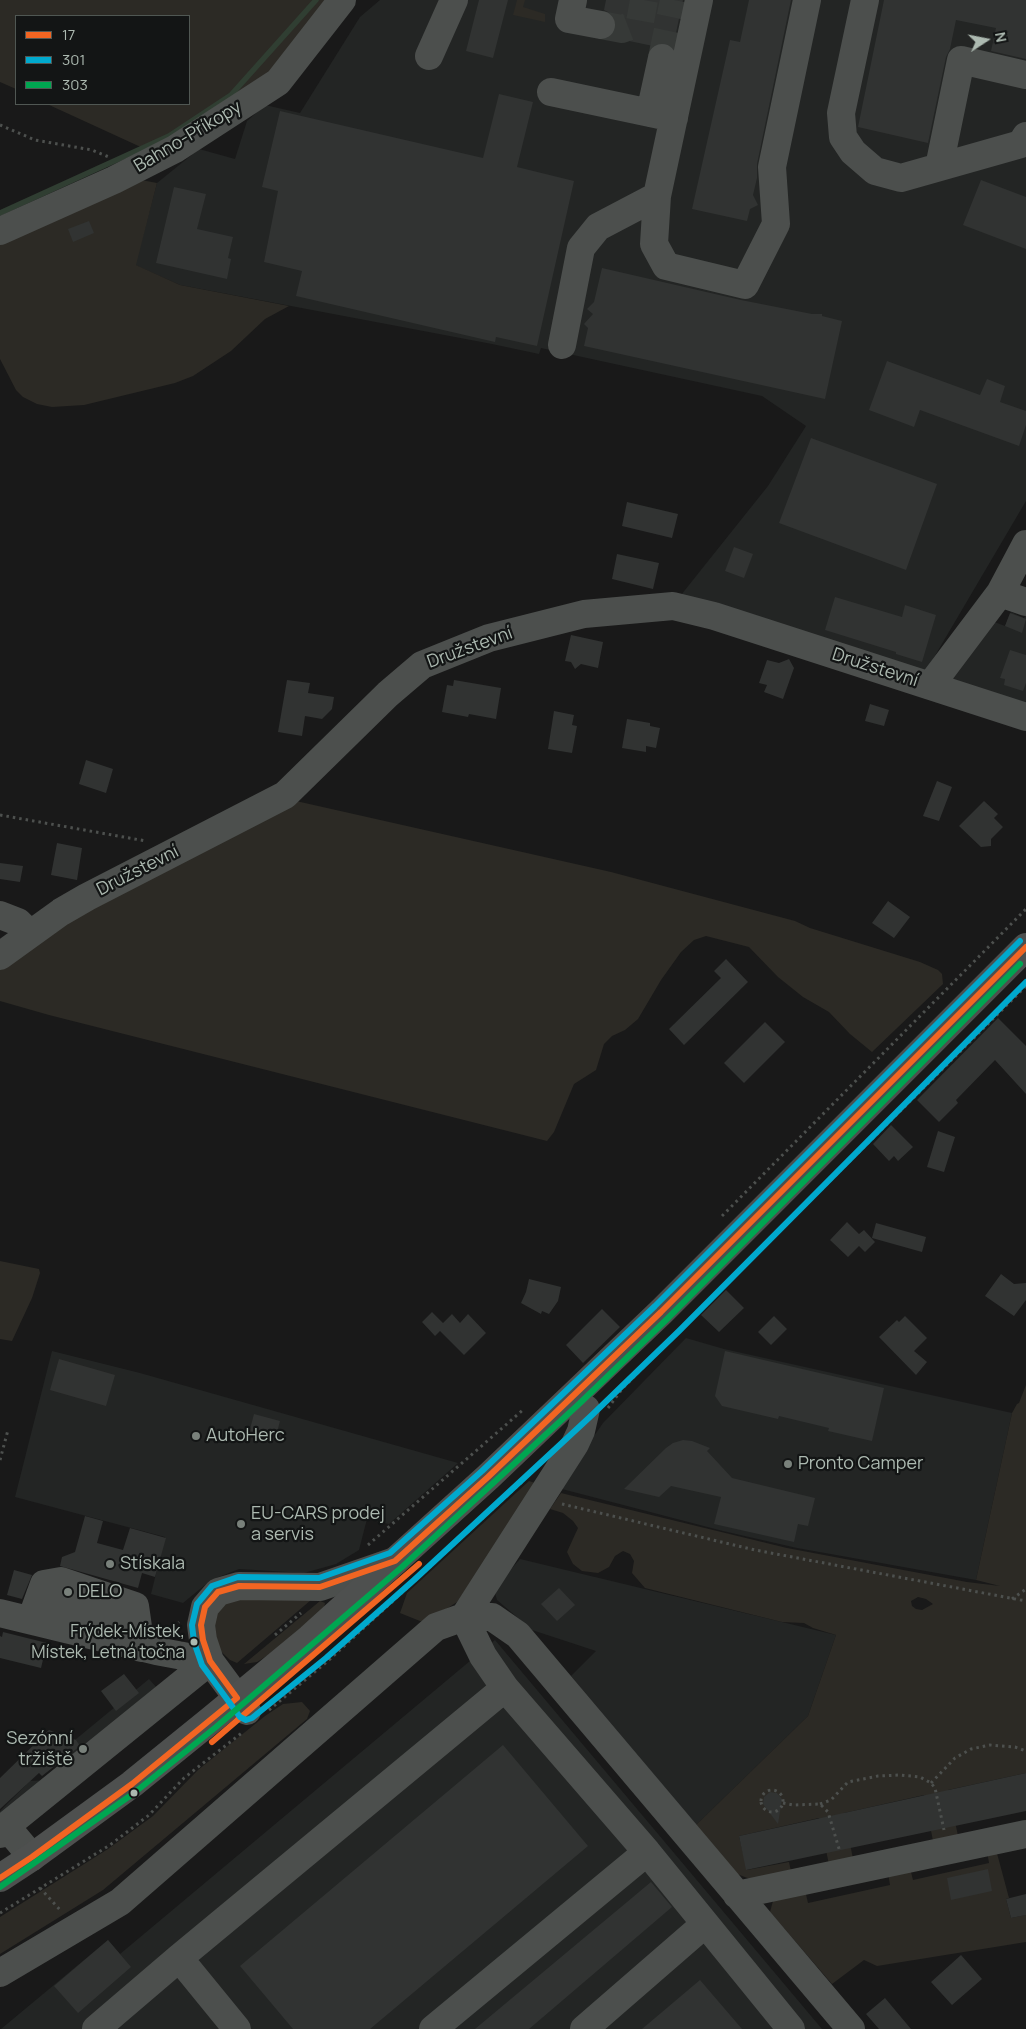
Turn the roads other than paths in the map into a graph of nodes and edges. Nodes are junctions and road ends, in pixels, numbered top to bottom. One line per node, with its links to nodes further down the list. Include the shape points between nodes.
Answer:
1 (342, 0): 16 (street, Bahno-Příkopy, via 278,82 175,149)
2 (454, 0): 8 (street)
3 (699, 0): 12 (street)
4 (806, 0): 15 (street, via 772,167 776,224 745,285 666,266 654,244)
5 (865, 0): 14 (street, via 842,113 843,136 853,152 874,171 901,178)
6 (571, 9): 7 (street)
7 (601, 25)
8 (429, 56)
9 (662, 58): 12 (street)
10 (1026, 75): 14 (street, via 961,60)
11 (551, 92): 12 (street)
12 (662, 116): 15 (street)
13 (1026, 136): 14 (street, via 1021,144)
14 (939, 167)
15 (658, 196): 17 (street, via 598,227 581,248)
16 (0, 231)
17 (562, 345)
18 (1026, 544): 19 (street, Družstevní)
19 (1000, 593): 20 (street); 21 (street, Družstevní)
20 (1026, 602)
21 (930, 686): 22 (street, Družstevní); 24 (street, Družstevní, via 714,616 673,606 584,614 489,638 422,665 284,795 70,907)
22 (1026, 717)
23 (0, 915): 24 (street, via 18,922)
24 (30, 934): 26 (street, Družstevní)
25 (1026, 947): 29 (main road, via 654,1318)
26 (0, 956)
27 (1026, 970): 28 (main road)
28 (586, 1409): 32 (street, via 575,1444); 36 (main road, via 320,1651)
29 (395, 1561): 34 (street, via 320,1587 239,1586 218,1592 205,1607 201,1624); 36 (main road)
30 (35, 1608): 31 (street); 33 (street, via 114,1641); 33 (street, via 44,1584 61,1581 135,1606)
31 (0, 1613)
32 (464, 1617): 35 (street, via 483,1656); 42 (street, via 492,1616 518,1635); 46 (street, via 436,1627 120,1902)
33 (141, 1648): 34 (street)
34 (210, 1661): 36 (street); 37 (street)
35 (506, 1688): 39 (street); 45 (street)
36 (242, 1705): 40 (main road); 43 (main road, via 222,1734 139,1800)
37 (3, 1830): 40 (street)
38 (1026, 1834): 42 (street)
39 (647, 1852): 44 (street); 49 (street)
40 (32, 1857): 41 (main road)
41 (0, 1878)
42 (738, 1895): 52 (street)
43 (0, 1898)
44 (705, 1924): 50 (street); 51 (street)
45 (179, 1958): 47 (street); 48 (street)
46 (0, 1973)
47 (96, 2029)
48 (237, 2029)
49 (433, 2029)
50 (584, 2029)
51 (791, 2029)
52 (851, 2029)

